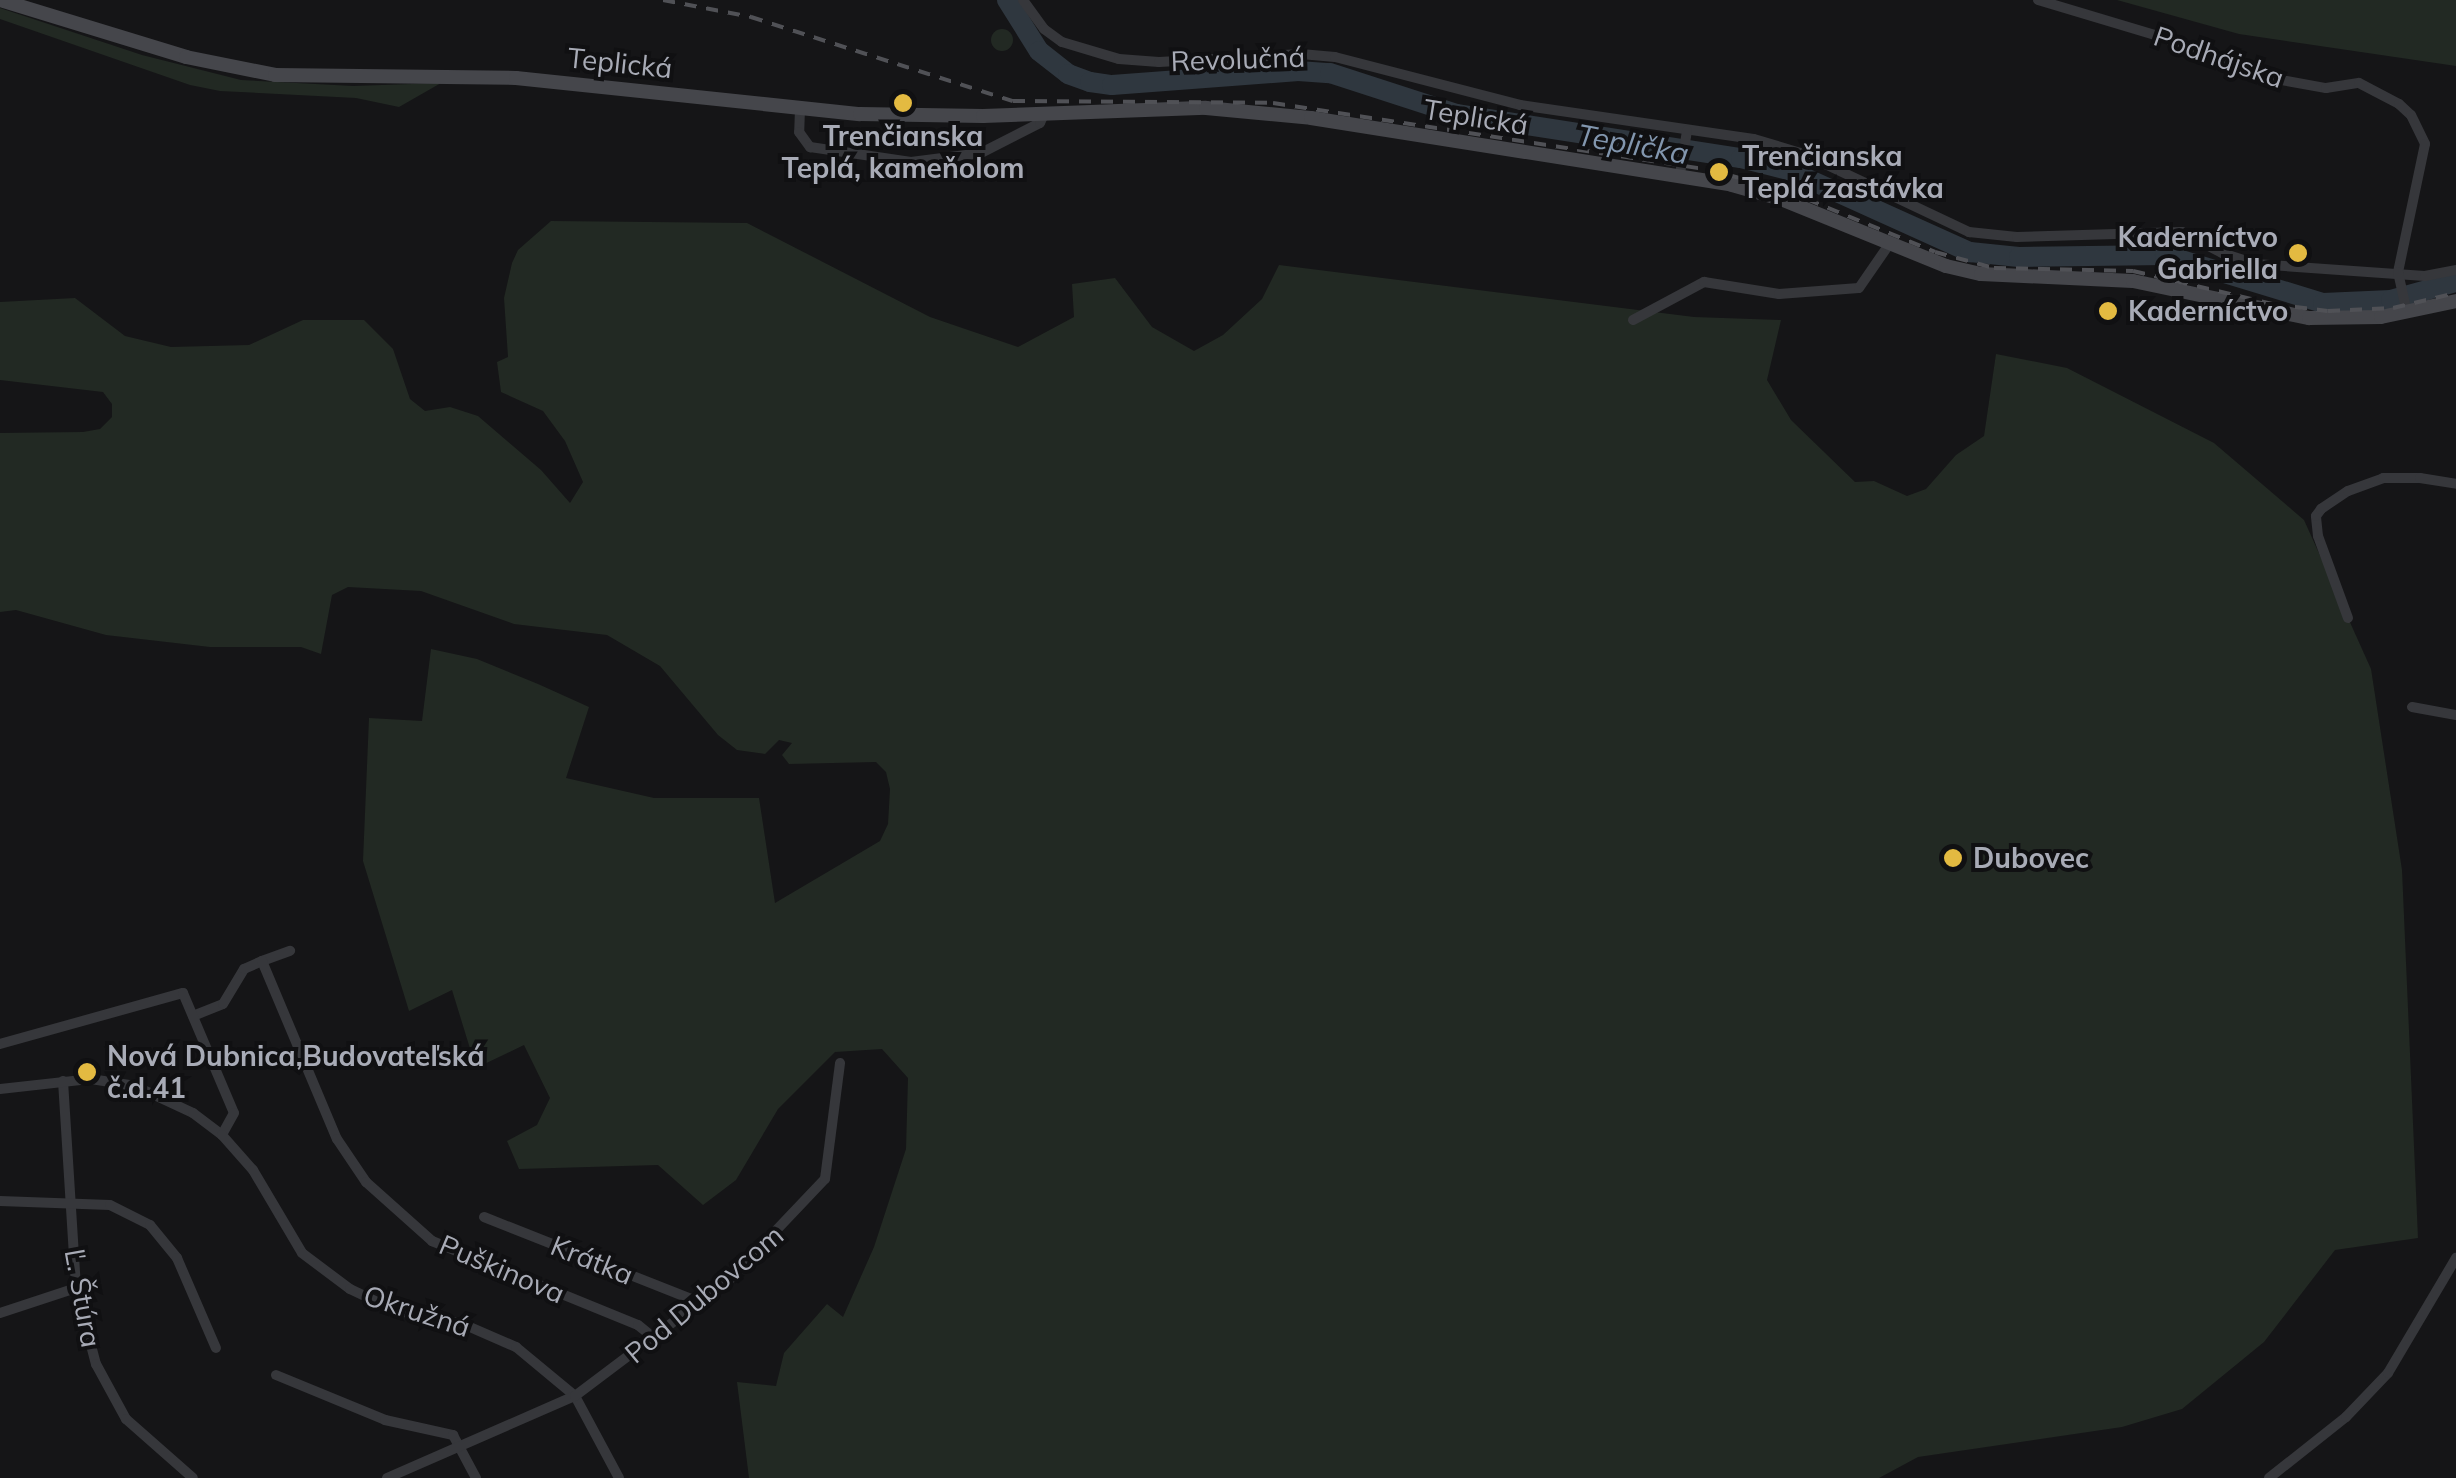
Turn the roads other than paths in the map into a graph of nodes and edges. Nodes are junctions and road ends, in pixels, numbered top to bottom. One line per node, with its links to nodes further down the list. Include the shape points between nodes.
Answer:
1 (0, 0): 4 (main road, Teplická, via 225,67 324,78 582,83)
2 (1023, 0): 6 (street, Revolučná, via 1044,30 1091,54 1159,62 1335,57 1520,104)
3 (2038, 0): 10 (street, Podhájska, via 2212,54 2264,77 2326,88 2360,83 2398,104 2425,144)
4 (800, 109): 5 (main road, Teplická); 5 (street, via 799,132 810,147 912,162 981,153 1040,123)
5 (1044, 114): 7 (main road, Teplická, via 1257,111)
6 (1687, 134): 7 (street); 10 (street, Revolučná, via 1754,139 1804,154 1969,232 2182,232 2240,260)
7 (1681, 168): 8 (main road, Teplická)
8 (1890, 243): 12 (main road, Teplická, via 1992,276 2133,281 2309,318); 13 (street, via 1859,288 1779,294 1704,282)
9 (2456, 270): 10 (street, Revolučná)
10 (2398, 272): 12 (street)
11 (2456, 301): 12 (main road, Teplická)
12 (2406, 308)
13 (1633, 320)
14 (2456, 484): 15 (street, via 2383,478 2321,508 2318,536)
15 (2348, 618)
16 (2412, 707): 17 (street)
17 (2456, 715)
18 (290, 950): 19 (street)
19 (262, 961): 20 (street, via 244,968 223,1004); 33 (street, Puškinova, via 337,1138 366,1182 432,1241 638,1325)
20 (193, 1016): 21 (street, via 183,993); 25 (street, via 234,1113)
21 (0, 1044)
22 (840, 1063): 31 (street, Pod Dubovcom, via 825,1179)
23 (63, 1081): 24 (street, Okružná); 25 (street, Okružná, via 135,1086); 27 (street, Ľ. Štúra)
24 (0, 1089)
25 (222, 1135): 36 (street, Okružná, via 253,1170 302,1253 338,1280 394,1310 463,1324 516,1348)
26 (0, 1201): 27 (street)
27 (69, 1201): 30 (street, Ľ. Štúra); 34 (street, via 110,1206 150,1225 178,1258)
28 (484, 1217): 31 (street, Krátka)
29 (2456, 1258): 42 (street, via 2388,1373 2346,1417)
30 (76, 1288): 32 (street); 38 (street, Ľ. Štúra, via 96,1364 126,1420)
31 (701, 1303): 33 (street, Pod Dubovcom)
32 (0, 1313)
33 (655, 1339): 36 (street, Pod Dubovcom)
34 (216, 1348)
35 (276, 1376): 37 (street, via 384,1420 453,1435)
36 (574, 1396): 37 (street); 41 (street, Okružná)
37 (462, 1446): 39 (street); 40 (street)
38 (192, 1478)
39 (388, 1478)
40 (476, 1478)
41 (619, 1478)
42 (2269, 1478)

